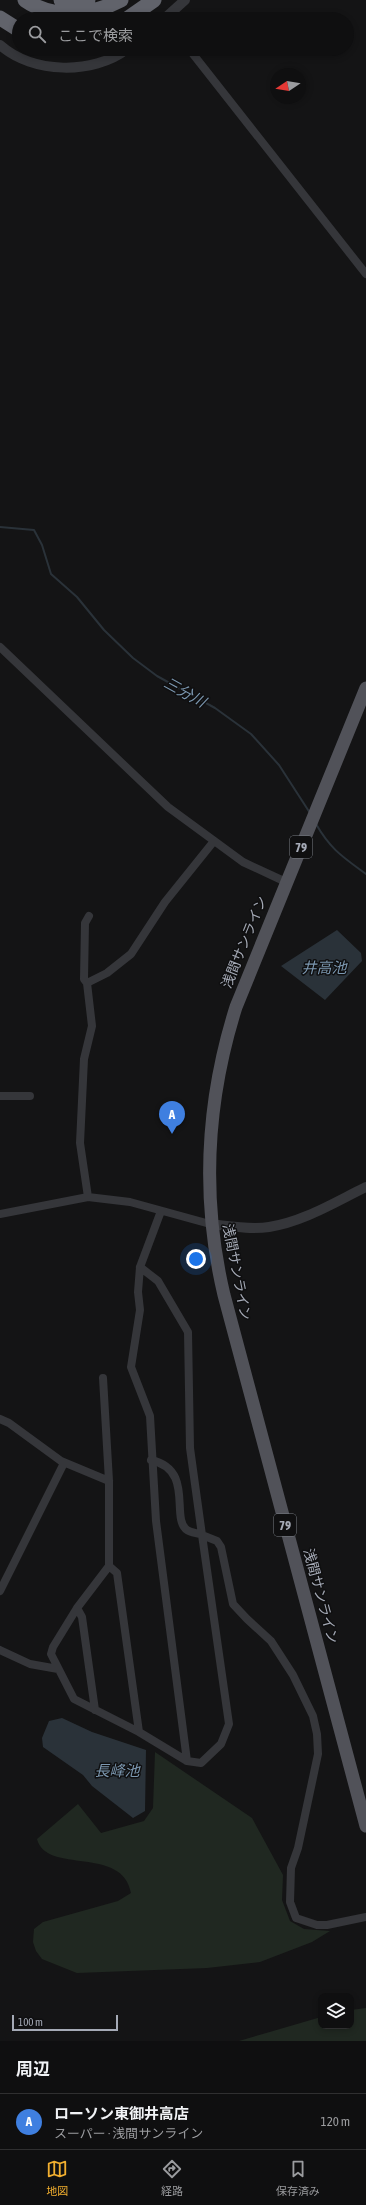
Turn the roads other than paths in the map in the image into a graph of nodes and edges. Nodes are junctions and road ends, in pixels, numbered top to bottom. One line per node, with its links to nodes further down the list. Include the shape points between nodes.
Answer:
1 (13, 0): 9 (highway)
2 (25, 0): 10 (highway, via 46,10)
3 (61, 0): 4 (highway)
4 (88, 0)
5 (121, 0): 11 (highway)
6 (133, 0): 12 (highway)
7 (154, 0): 13 (highway)
8 (185, 0): 14 (street)
9 (30, 12)
10 (58, 12)
11 (90, 12)
12 (112, 12)
13 (137, 12)
14 (172, 12)
15 (0, 18): 16 (highway)
16 (12, 26)
17 (0, 45): 18 (street)
18 (12, 51)
19 (21, 56): 20 (street, via 32,62 68,67 105,62)
20 (115, 56)
21 (195, 56): 22 (street)
22 (366, 274)
23 (0, 647): 25 (street, via 168,807)
24 (366, 688): 26 (main road, 浅間サンライン / 79)
25 (214, 841): 26 (street, via 243,862); 28 (street, via 165,902 131,954 107,973)
26 (286, 882): 35 (main road, 浅間サンライン / 79, via 240,995 221,1060 210,1128)
27 (89, 916): 28 (street, via 85,923 84,944 84,979)
28 (88, 982): 32 (street, via 92,1026 84,1059 80,1143)
29 (0, 1096): 30 (street)
30 (30, 1096)
31 (366, 1188): 35 (street, via 281,1224 261,1228)
32 (88, 1197): 33 (street, via 130,1202); 34 (street)
33 (161, 1211): 35 (street); 36 (street)
34 (0, 1214)
35 (210, 1224): 51 (main road, 浅間サンライン / 79, via 233,1333)
36 (140, 1267): 39 (street, via 140,1310 131,1367 150,1416); 42 (street, via 158,1281 188,1332 190,1448)
37 (103, 1378): 41 (street)
38 (0, 1419): 40 (street)
39 (151, 1460): 42 (street, via 162,1462 171,1469 179,1497 182,1524 187,1530); 50 (street, via 156,1521)
40 (64, 1463): 41 (street); 44 (street)
41 (109, 1481): 43 (street)
42 (202, 1535): 50 (street, via 229,1724 221,1744 201,1763); 52 (street, via 217,1541 221,1547 233,1604 271,1641 293,1675 313,1716 316,1728 318,1754 298,1848 291,1868 290,1902 296,1918 327,1926)
43 (109, 1566): 45 (street); 49 (street, via 117,1573)
44 (0, 1592)
45 (77, 1608): 47 (street, via 53,1647 52,1654); 48 (street, via 82,1617)
46 (0, 1650): 47 (street, via 30,1664)
47 (58, 1669): 48 (street, via 74,1699)
48 (95, 1710): 49 (street)
49 (139, 1732): 50 (street)
50 (187, 1761)
51 (366, 1826)
52 (366, 1917)

